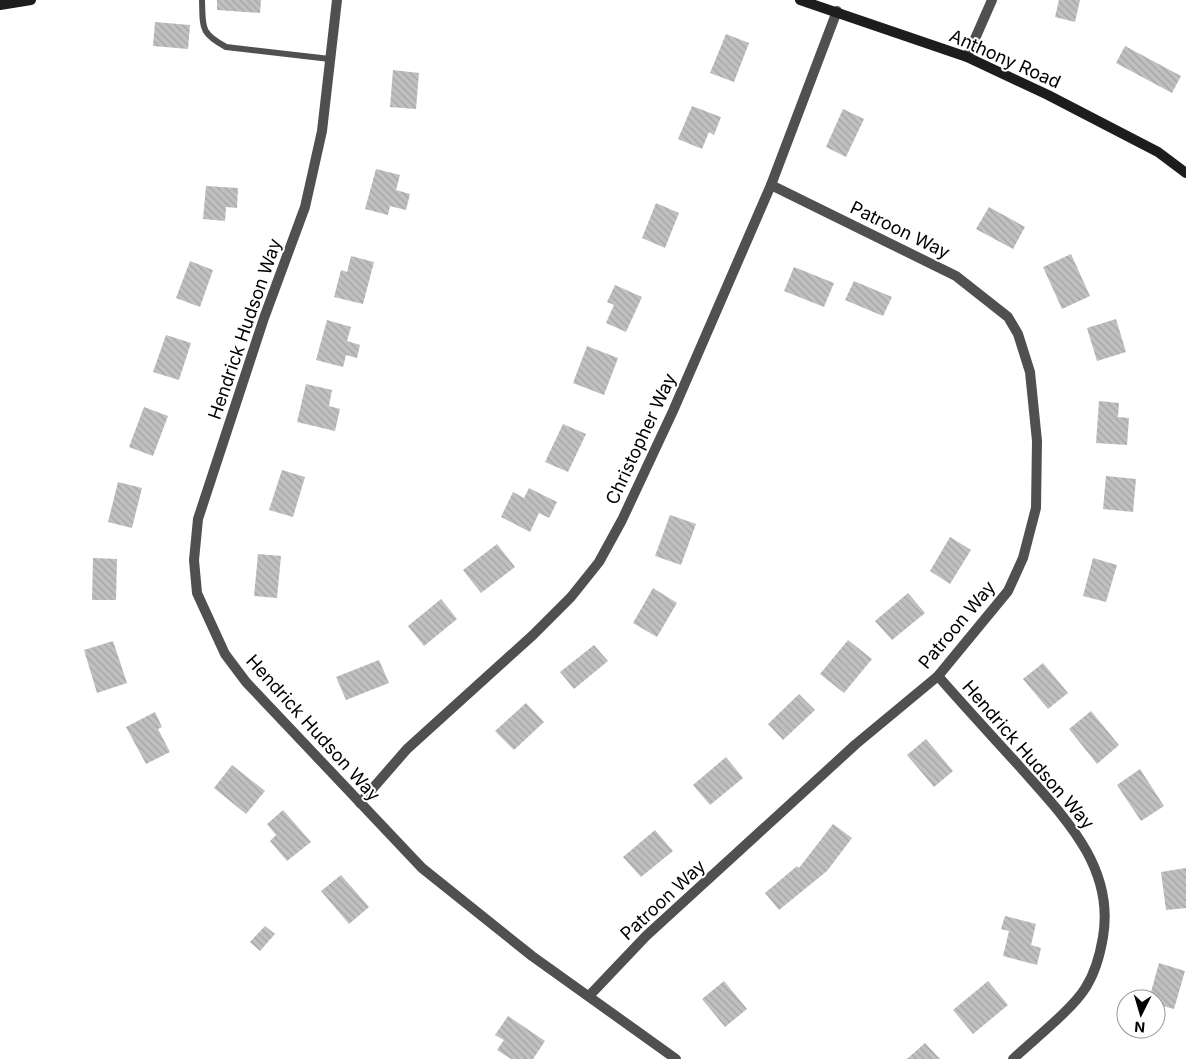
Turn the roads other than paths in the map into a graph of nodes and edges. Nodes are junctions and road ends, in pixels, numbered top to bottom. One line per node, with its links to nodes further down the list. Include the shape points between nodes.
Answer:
1 (31, 0): 6 (street)
2 (202, 0): 9 (lane, via 204,31 226,47)
3 (337, 0): 9 (street, Hendrick Hudson Way)
4 (800, 0): 7 (street, Anthony Road)
5 (992, 0): 8 (street)
6 (0, 5)
7 (837, 11): 8 (street, Anthony Road); 11 (street, Christopher Way)
8 (967, 57): 10 (street, Anthony Road, via 1158,152)
9 (330, 59): 13 (street, Hendrick Hudson Way, via 322,131 305,206 264,318 198,519 194,560 197,593 225,654 246,682)
10 (1186, 173)
11 (771, 185): 12 (street, Patroon Way, via 956,276 1008,318 1018,334 1030,372 1037,441 1036,508 1023,558 1008,591); 13 (street, Christopher Way, via 672,411 599,562 571,597 407,749)
12 (938, 676): 14 (street, Patroon Way, via 856,744 653,929); 16 (street, Hendrick Hudson Way, via 1057,809 1087,849 1100,878 1105,925 1099,961 1085,989)
13 (360, 803): 14 (street, Hendrick Hudson Way, via 422,868 532,956)
14 (589, 996): 15 (street, Hendrick Hudson Way)
15 (676, 1059)
16 (1013, 1059)

